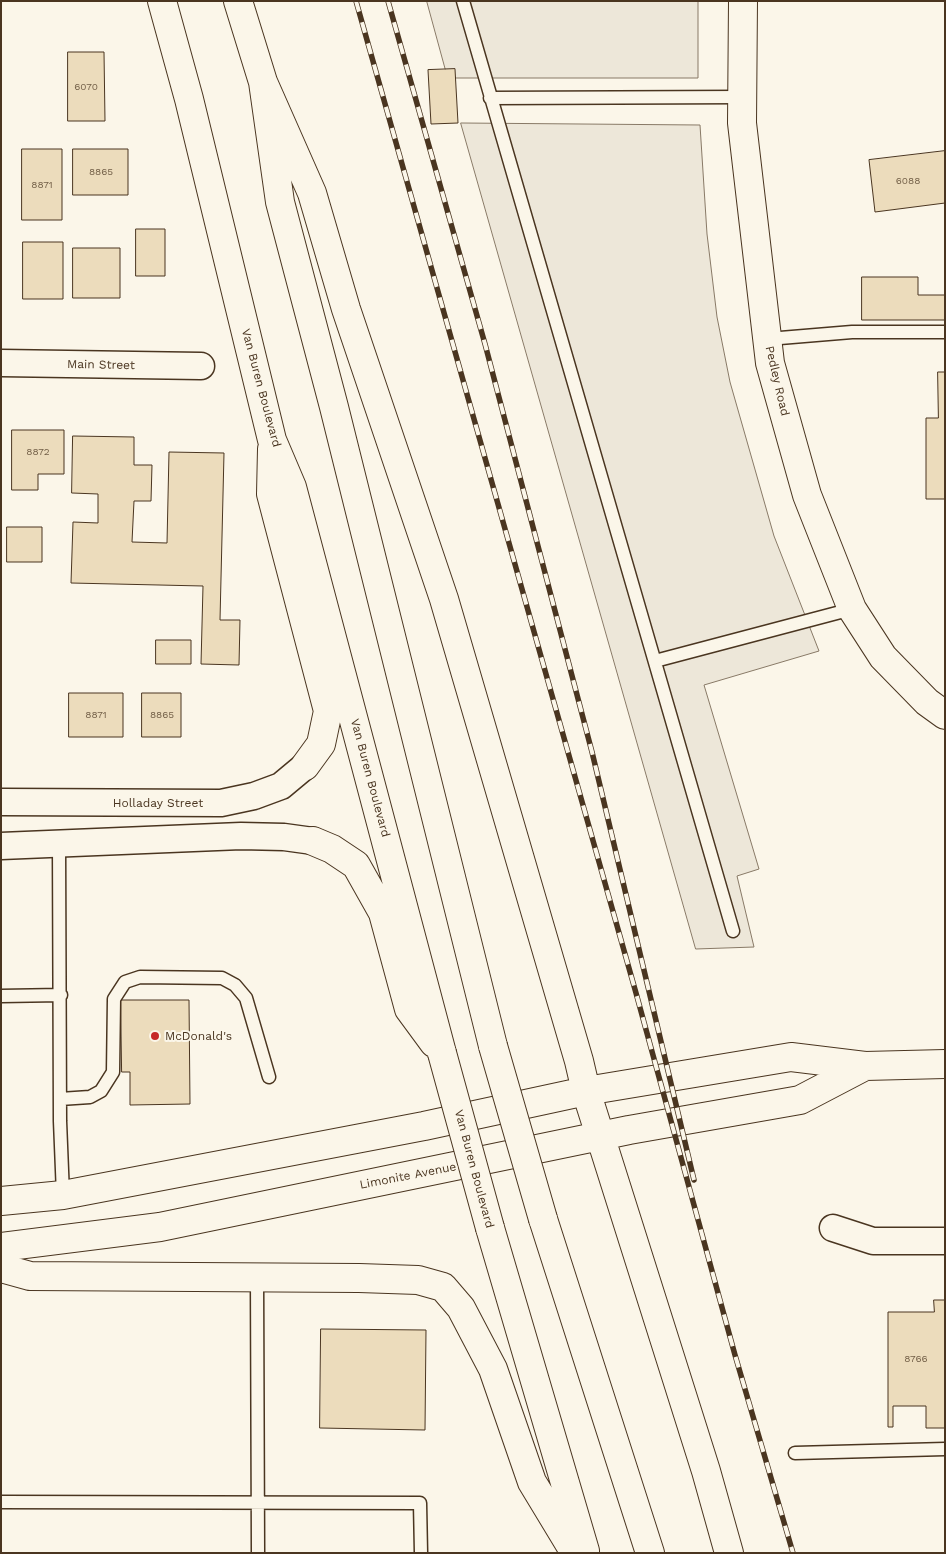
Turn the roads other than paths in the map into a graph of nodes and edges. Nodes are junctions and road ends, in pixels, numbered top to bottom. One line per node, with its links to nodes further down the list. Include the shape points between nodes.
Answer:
1 (162, 1): 12 (main road, Van Buren Boulevard)
2 (238, 1): 5 (main road)
3 (463, 1): 7 (lane)
4 (743, 1): 6 (main road, Pedley Road)
5 (263, 82): 28 (main road, via 312,193 346,308 444,600); 46 (main road, bridge, via 280,202 492,1046 543,1219)
6 (742, 97): 7 (lane); 9 (main road, Pedley Road, via 742,123)
7 (490, 98): 14 (lane)
8 (945, 332): 9 (lane, via 852,332)
9 (768, 339): 13 (main road, Pedley Road, via 770,363 807,495)
10 (1, 364): 11 (street, Main Street)
11 (201, 366)
12 (272, 440): 16 (main road, via 271,494 328,711 321,744); 24 (main road, Van Buren Boulevard, via 295,497)
13 (852, 609): 14 (lane); 15 (main road, Pedley Road, via 883,657 927,702)
14 (655, 661): 21 (lane)
15 (945, 715)
16 (305, 766): 17 (street, Holladay Street, via 281,786 221,803)
17 (1, 802)
18 (313, 841): 19 (street, via 241,836); 24 (main road, via 356,865 383,913 409,1009)
19 (60, 843): 20 (street); 22 (lane)
20 (1, 846)
21 (733, 931)
22 (61, 995): 23 (lane); 29 (lane)
23 (1, 996)
24 (442, 1053): 45 (main road, Van Buren Boulevard, bridge)
25 (945, 1064): 26 (main road, Limonite Avenue)
26 (865, 1066): 28 (main road, Limonite Avenue, via 791,1057); 30 (main road, Limonite Avenue, via 800,1100)
27 (269, 1077): 29 (lane, via 246,998 235,985 222,978 140,977 125,982 114,999 113,1072 101,1091 90,1097)
28 (586, 1091): 30 (main road); 31 (main road, Limonite Avenue)
29 (60, 1099): 31 (lane)
30 (600, 1136): 35 (main road, Limonite Avenue, via 160,1227); 47 (main road)
31 (64, 1195): 32 (main road, Limonite Avenue)
32 (1, 1201)
33 (833, 1228): 34 (street, via 873,1241)
34 (945, 1241)
35 (1, 1246)
36 (1, 1268): 37 (main road, via 30,1276)
37 (257, 1276): 41 (lane); 44 (main road, via 418,1280 443,1287 461,1308 493,1369 532,1482)
38 (945, 1449): 39 (lane)
39 (796, 1453)
40 (1, 1502): 41 (lane)
41 (258, 1502): 42 (lane); 43 (lane, via 420,1503)
42 (258, 1553)
43 (421, 1553)
44 (575, 1553)
45 (586, 1553)
46 (650, 1553)
47 (729, 1553)

